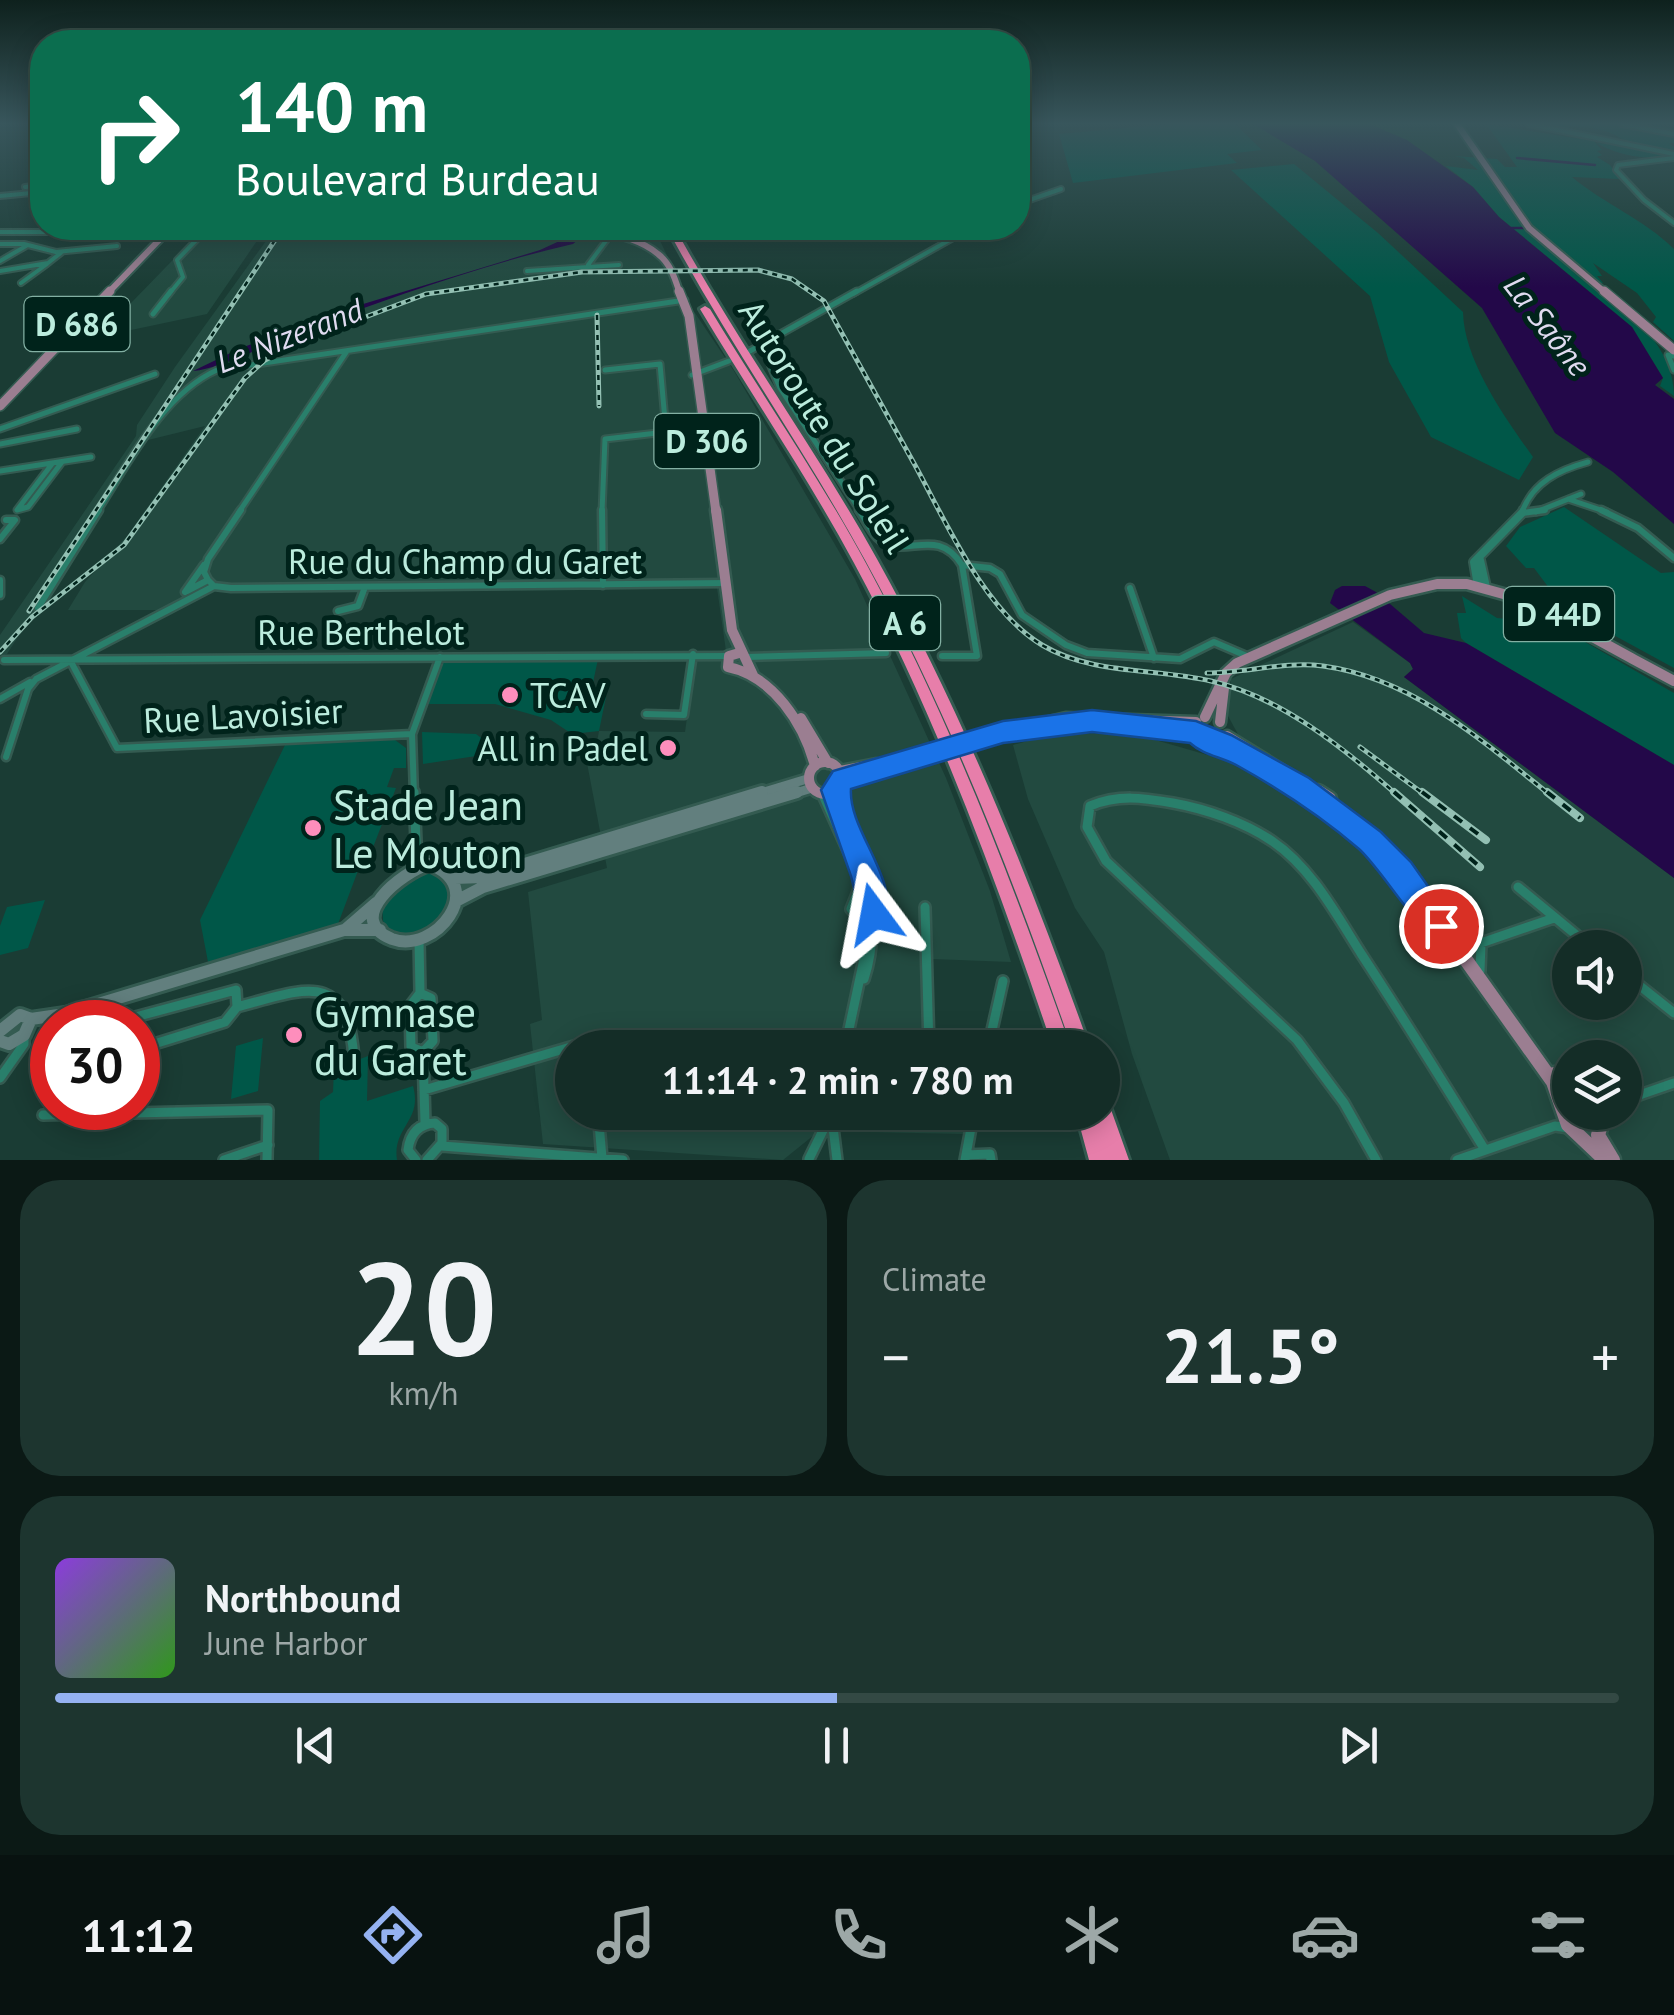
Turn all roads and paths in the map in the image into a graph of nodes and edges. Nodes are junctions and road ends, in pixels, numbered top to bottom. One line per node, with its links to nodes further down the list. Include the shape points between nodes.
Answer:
1 (1494, 178): 35 (main road, via 1529,228)
2 (1625, 178): 9 (street)
3 (25, 187): 4 (street)
4 (30, 188)
5 (1061, 189): 8 (street)
6 (30, 191): 7 (street)
7 (0, 196)
8 (1030, 200)
9 (1674, 222)
10 (0, 232): 11 (street)
11 (30, 232)
12 (155, 240): 41 (main road, D 686)
13 (196, 240): 31 (street, via 177,260 183,277)
14 (606, 240): 26 (street)
15 (621, 240): 30 (main road, D 306, via 653,254)
16 (668, 240): 115 (highway, Autoroute du Soleil / A 6, via 844,532 901,643 984,832)
17 (678, 240): 116 (highway, Autoroute du Soleil / A 6, via 914,640 999,830)
18 (949, 240): 32 (street)
19 (0, 244): 20 (street)
20 (27, 245): 22 (street); 23 (street)
21 (117, 246): 22 (street)
22 (63, 252): 24 (street)
23 (0, 261)
24 (48, 263): 27 (street); 29 (street)
25 (619, 265): 26 (street)
26 (587, 266): 28 (street)
27 (0, 271)
28 (527, 271)
29 (21, 284)
30 (682, 300): 33 (street); 40 (main road, D 306)
31 (153, 314)
32 (762, 344): 34 (street); 58 (street, via 780,388 878,539 893,546 949,547)
33 (348, 350): 57 (street); 68 (street, via 241,364 194,384 146,440)
34 (750, 350)
35 (1672, 354): 38 (street)
36 (729, 361): 40 (street)
37 (605, 370): 62 (street, via 660,364 666,432 602,443)
38 (1674, 370)
39 (155, 374): 42 (street)
40 (695, 375): 61 (main road, D 306)
41 (0, 406)
42 (0, 429)
43 (77, 429): 44 (street)
44 (0, 444)
45 (90, 457): 46 (street)
46 (62, 462): 48 (street); 52 (street, via 28,507)
47 (1588, 462): 53 (street, via 1551,474)
48 (52, 464): 49 (street); 52 (street)
49 (0, 471)
50 (1581, 494): 51 (street)
51 (1568, 498): 53 (street); 56 (street, via 1633,522)
52 (17, 510): 54 (street)
53 (1522, 513): 65 (street, via 1480,556)
54 (3, 523): 55 (street, via 15,520)
55 (0, 539)
56 (1674, 558)
57 (208, 560): 60 (street, via 204,572); 67 (street)
58 (962, 565): 72 (street, via 978,656); 74 (street, via 990,568 1007,582 1022,615 1066,645)
59 (0, 580): 66 (street)
60 (211, 583): 63 (street, Rue du Champ du Garet); 67 (street)
61 (722, 584): 62 (street, Rue du Champ du Garet); 78 (main road, D 306)
62 (603, 585): 63 (street, Rue du Champ du Garet)
63 (365, 587): 69 (street, via 358,606)
64 (1130, 588): 74 (street)
65 (1482, 588): 77 (main road, via 1390,596); 81 (main road, D 44D, via 1544,612)
66 (0, 595)
67 (188, 595): 76 (street)
68 (38, 608)
69 (338, 611)
70 (886, 653): 78 (street, Rue Berthelot, via 755,654)
71 (693, 654): 73 (street, Rue Berthelot); 78 (street, Rue Berthelot); 83 (street, via 684,715)
72 (942, 656)
73 (440, 657): 76 (street, Rue Berthelot); 86 (street)
74 (1154, 658): 77 (street, via 1182,658 1206,643)
75 (4, 660): 76 (street, Rue Berthelot)
76 (70, 660): 80 (street); 86 (street, Rue Lavoisier, via 117,748)
77 (1243, 660): 79 (main road)
78 (737, 661): 89 (main road, via 800,725)
79 (1224, 677): 84 (main road); 85 (main road)
80 (36, 678): 82 (street); 88 (street)
81 (1674, 681)
82 (0, 699)
83 (646, 714)
84 (1220, 722): 85 (main road); 87 (main road)
85 (1199, 724): 87 (main road, via 1207,742); 89 (main road, bridge, via 1092,721 1011,730)
86 (412, 734): 90 (street)
87 (1224, 740): 103 (main road, via 1308,783 1373,836); 124 (main road, via 1325,804 1400,872)
88 (6, 757)
89 (825, 779): 91 (main road, via 482,877); 93 (street); 94 (main road)
90 (417, 866): 91 (main road, via 440,866); 95 (main road, via 392,879)
91 (455, 878): 94 (main road)
92 (1518, 887): 98 (street)
93 (863, 898): 97 (street, via 874,906); 97 (street, via 851,909)
94 (458, 900): 102 (main road, via 439,928)
95 (378, 902): 99 (main road); 100 (main road)
96 (925, 906): 113 (street)
97 (866, 918): 112 (street, via 868,940)
98 (1554, 918): 101 (street); 103 (street, via 1481,943)
99 (344, 930): 100 (main road); 107 (main road)
100 (380, 930): 102 (main road, via 396,940)
101 (1569, 930)
102 (418, 940): 106 (street)
103 (1480, 971): 122 (main road)
104 (1003, 981): 114 (street)
105 (1642, 988): 110 (street)
106 (420, 993): 119 (street, via 410,1006 411,1048); 119 (street, via 431,998 433,1041)
107 (115, 1000)
108 (237, 1007): 109 (street, via 232,988); 118 (street, via 224,1022); 121 (street, via 301,992 336,996 352,1020)
109 (160, 1009)
110 (1674, 1014)
111 (0, 1030): 117 (main road, via 20,1014)
112 (849, 1030)
113 (928, 1030)
114 (992, 1030)
115 (1056, 1030)
116 (1074, 1030)
117 (15, 1038): 123 (street, via 14,1058)
118 (160, 1041)
119 (422, 1052): 126 (street)
120 (555, 1052): 126 (street)
121 (354, 1059)
122 (1552, 1076)
123 (0, 1078)
124 (1552, 1081)
125 (1674, 1083): 127 (street)
126 (424, 1090): 129 (street)
127 (1642, 1094)
128 (160, 1112): 139 (street, via 268,1110)
129 (425, 1123): 140 (street, via 440,1125); 147 (street, via 408,1144)
130 (1552, 1126): 141 (street)
131 (600, 1130): 143 (street)
132 (823, 1130): 144 (street)
133 (834, 1130): 151 (street)
134 (970, 1130): 142 (street)
135 (1090, 1130): 153 (highway)
136 (1109, 1130): 154 (highway)
137 (1587, 1130): 157 (main road)
138 (1590, 1130): 158 (main road)
139 (268, 1145): 145 (street); 146 (street)
140 (442, 1146): 143 (street); 148 (street)
141 (1485, 1150): 155 (street, via 1315,882 1272,840 1195,806 1128,794 1099,799 1088,808 1087,832 1106,861 1297,1040); 156 (street)
142 (965, 1157): 152 (street, via 990,1154)
143 (602, 1158): 149 (street)
144 (808, 1159): 150 (street)
145 (224, 1160)
146 (266, 1160)
147 (416, 1160)
148 (427, 1160)
149 (624, 1160)
150 (824, 1160)
151 (837, 1160)
152 (991, 1160)
153 (1100, 1160)
154 (1119, 1160)
155 (1376, 1160)
156 (1456, 1160)
157 (1605, 1160)
158 (1613, 1160)

